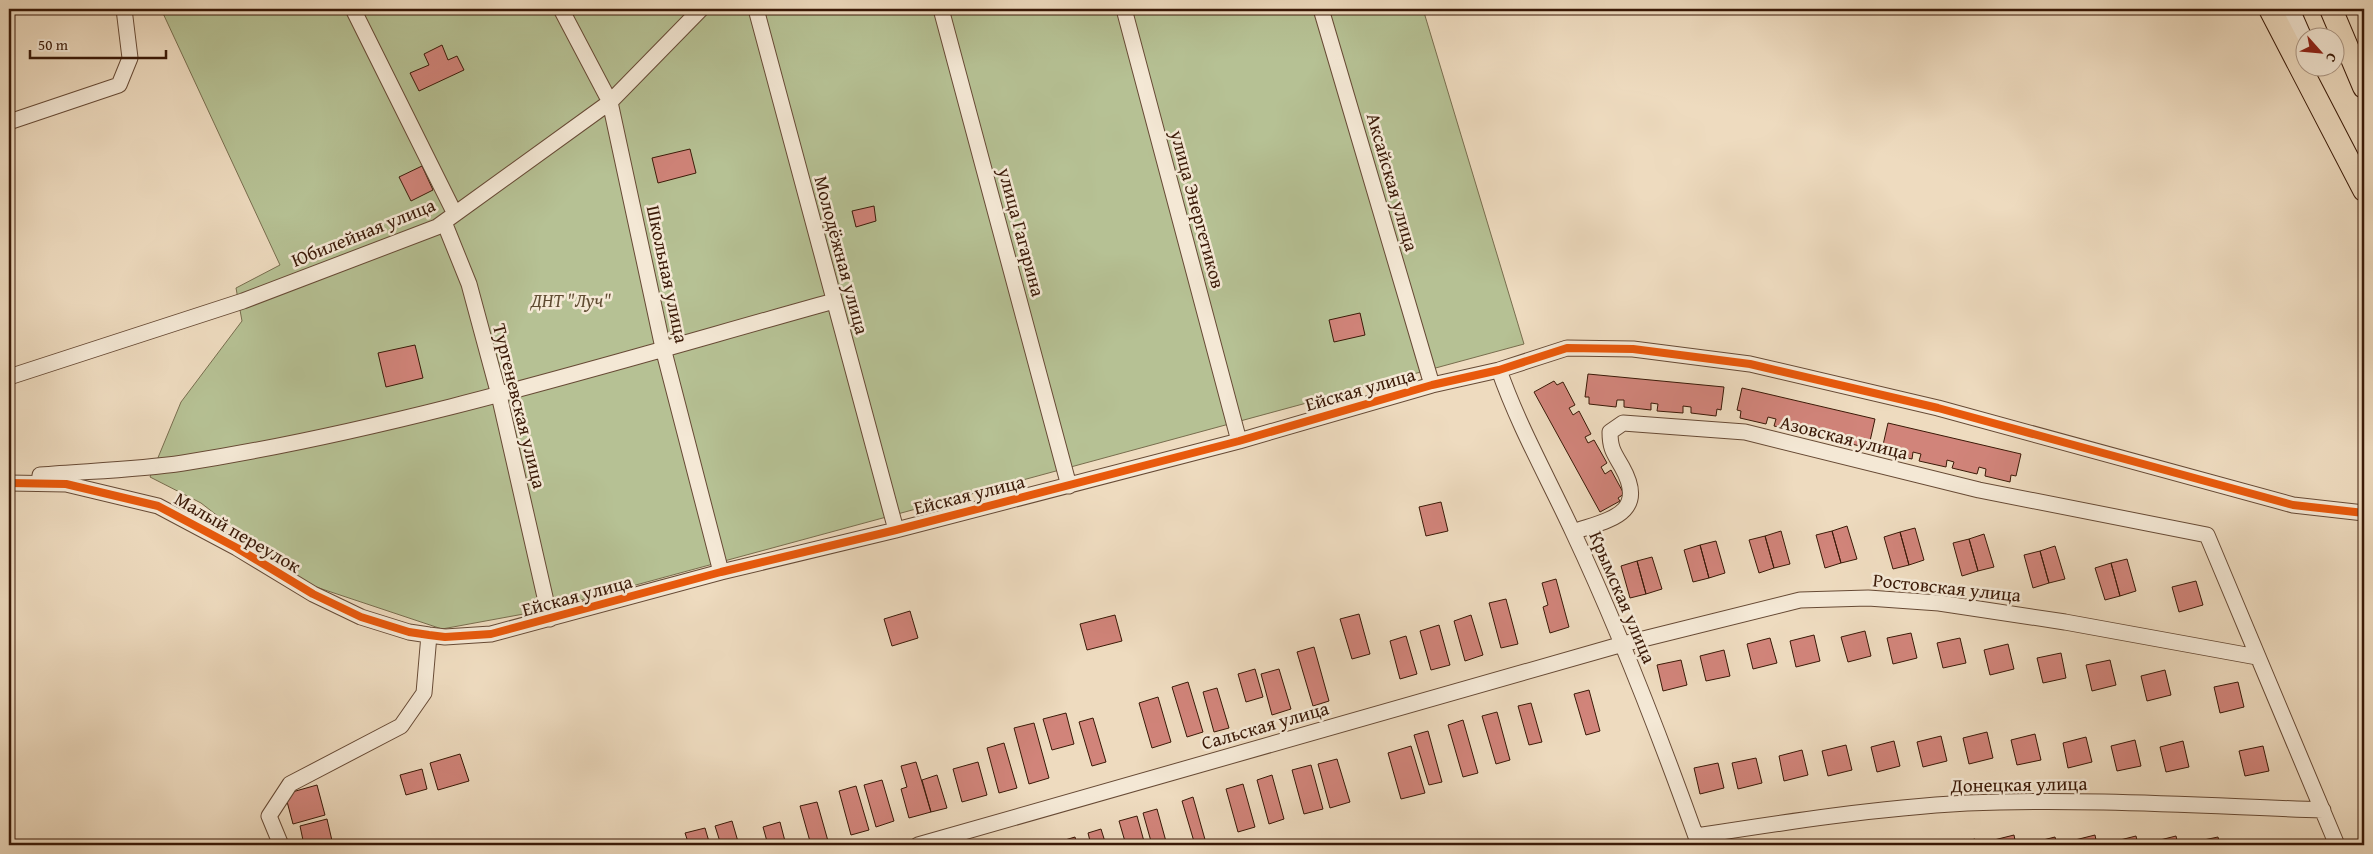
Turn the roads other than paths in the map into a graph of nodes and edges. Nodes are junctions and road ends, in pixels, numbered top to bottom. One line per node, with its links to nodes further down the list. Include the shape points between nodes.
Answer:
1 (124, 9): 16 (street, via 130,58 120,85)
2 (353, 9): 18 (street, Тургеневская улица)
3 (561, 9): 15 (street, Школьная улица)
4 (701, 9): 15 (street, Юбилейная улица)
5 (756, 9): 19 (street, Молодёжная улица)
6 (941, 9): 28 (street, улица Гагарина)
7 (1124, 9): 25 (street, улица Энергетиков)
8 (1321, 9): 23 (street, Аксайская улица)
9 (2270, 9): 17 (main road)
10 (2289, 9): 12 (main road)
11 (2331, 9): 14 (main road)
12 (2297, 28)
13 (2317, 78): 17 (main road)
14 (2364, 87)
15 (610, 102): 18 (street, Юбилейная улица); 20 (street, Школьная улица)
16 (9, 122)
17 (2364, 190)
18 (450, 218): 22 (street, Юбилейная улица, via 436,227 243,301); 24 (street, Тургеневская улица)
19 (834, 301): 20 (street); 30 (street, Молодёжная улица)
20 (663, 348): 24 (street); 32 (street, Школьная улица)
21 (1499, 370): 23 (street, Ейская улица); 29 (street, Ейская улица, via 1567,348 1633,349 1750,364 1938,408 2294,506); 31 (street, Крымская улица, via 1513,409)
22 (9, 377)
23 (1432, 385): 25 (street, Ейская улица)
24 (499, 395): 26 (street, via 339,434 181,463); 33 (street, Тургеневская улица)
25 (1240, 441): 28 (street, Ейская улица)
26 (9, 478)
27 (9, 483): 34 (street, Малый переулок, via 66,484 158,506 313,594 361,617)
28 (1069, 486): 30 (street, Ейская улица)
29 (2364, 513)
30 (896, 530): 32 (street, Ейская улица)
31 (1574, 532): 36 (street, Крымская улица); 37 (street, Азовская улица, via 1619,516 1626,510 1630,491 1624,470 1610,446 1610,432 1623,423 1745,432 1979,490 2207,535)
32 (721, 572): 33 (street, Ейская улица)
33 (550, 619): 35 (street, Ейская улица, via 491,634)
34 (429, 635): 35 (street, Малый переулок); 40 (street, via 424,693 401,726 290,784 269,816)
35 (445, 637)
36 (1628, 642): 37 (street, Ростовская улица, via 1800,600 1868,598 1939,603 2046,619); 39 (street, Крымская улица); 41 (street, Сальская улица)
37 (2257, 657): 38 (street)
38 (2323, 810): 39 (street, Донецкая улица, via 2114,802 1968,803 1858,812 1718,833); 42 (street)
39 (1698, 841)
40 (281, 845)
41 (918, 845)
42 (2337, 845)

